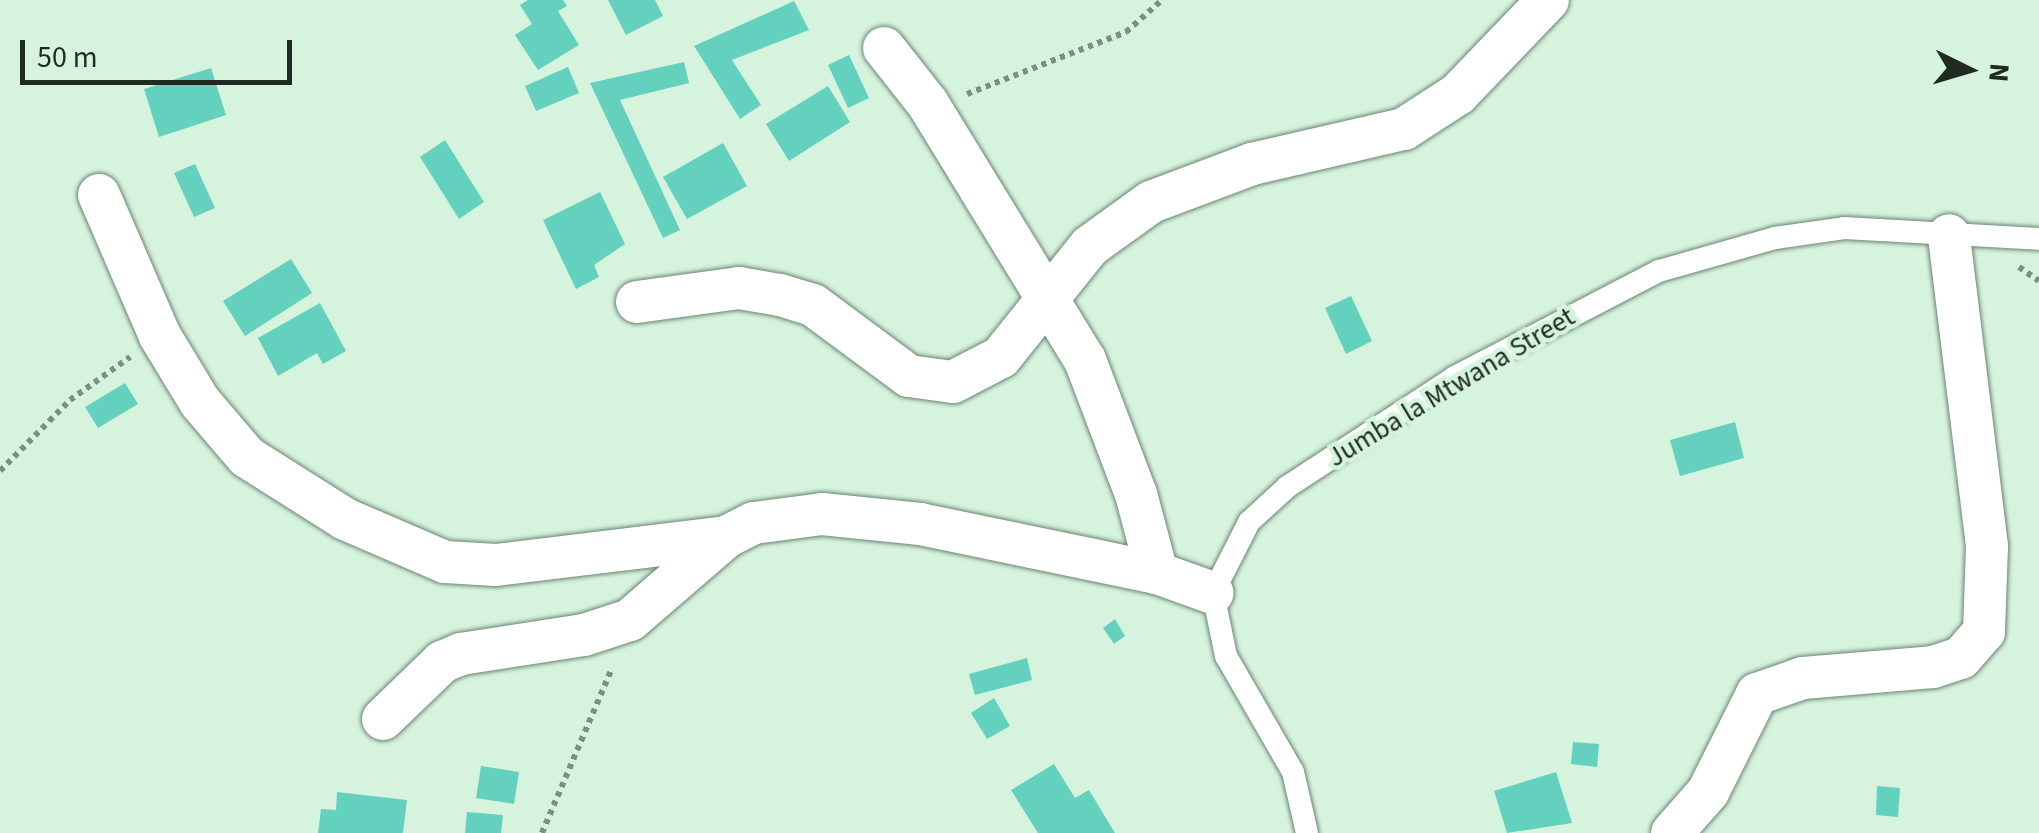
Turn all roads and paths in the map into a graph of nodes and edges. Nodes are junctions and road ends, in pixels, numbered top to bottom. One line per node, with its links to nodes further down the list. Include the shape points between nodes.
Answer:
1 (1162, 0): 4 (path, via 1126,32 1046,66 991,80)
2 (1548, 0): 8 (street, via 1432,114 1375,138 1252,164 1151,202 1090,246)
3 (884, 48): 4 (street)
4 (936, 122): 8 (street)
5 (99, 195): 10 (street)
6 (1949, 235): 7 (lane, Jumba la Mtwana Street); 14 (lane, Jumba la Mtwana Street, via 1844,228 1774,238 1659,271 1561,317 1287,487 1249,522); 19 (street, via 1987,546 1984,632 1961,658 1933,667 1803,678 1757,694 1708,792)
7 (2039, 239)
8 (1052, 298): 9 (street, via 990,365 953,382 930,384 813,305 780,295 739,288); 13 (street, via 1111,422)
9 (637, 302)
10 (160, 336): 11 (path, via 70,400); 12 (street, via 200,402 247,456 345,519 446,562 536,563)
11 (0, 471)
12 (726, 538): 13 (street, via 754,524 822,514 920,524); 15 (street)
13 (1157, 573): 14 (street)
14 (1213, 593): 18 (lane, via 1226,656 1293,772)
15 (630, 620): 16 (street, via 584,635 461,654 442,662); 17 (path)
16 (383, 719)
17 (542, 833)
18 (1307, 833)
19 (1672, 833)

